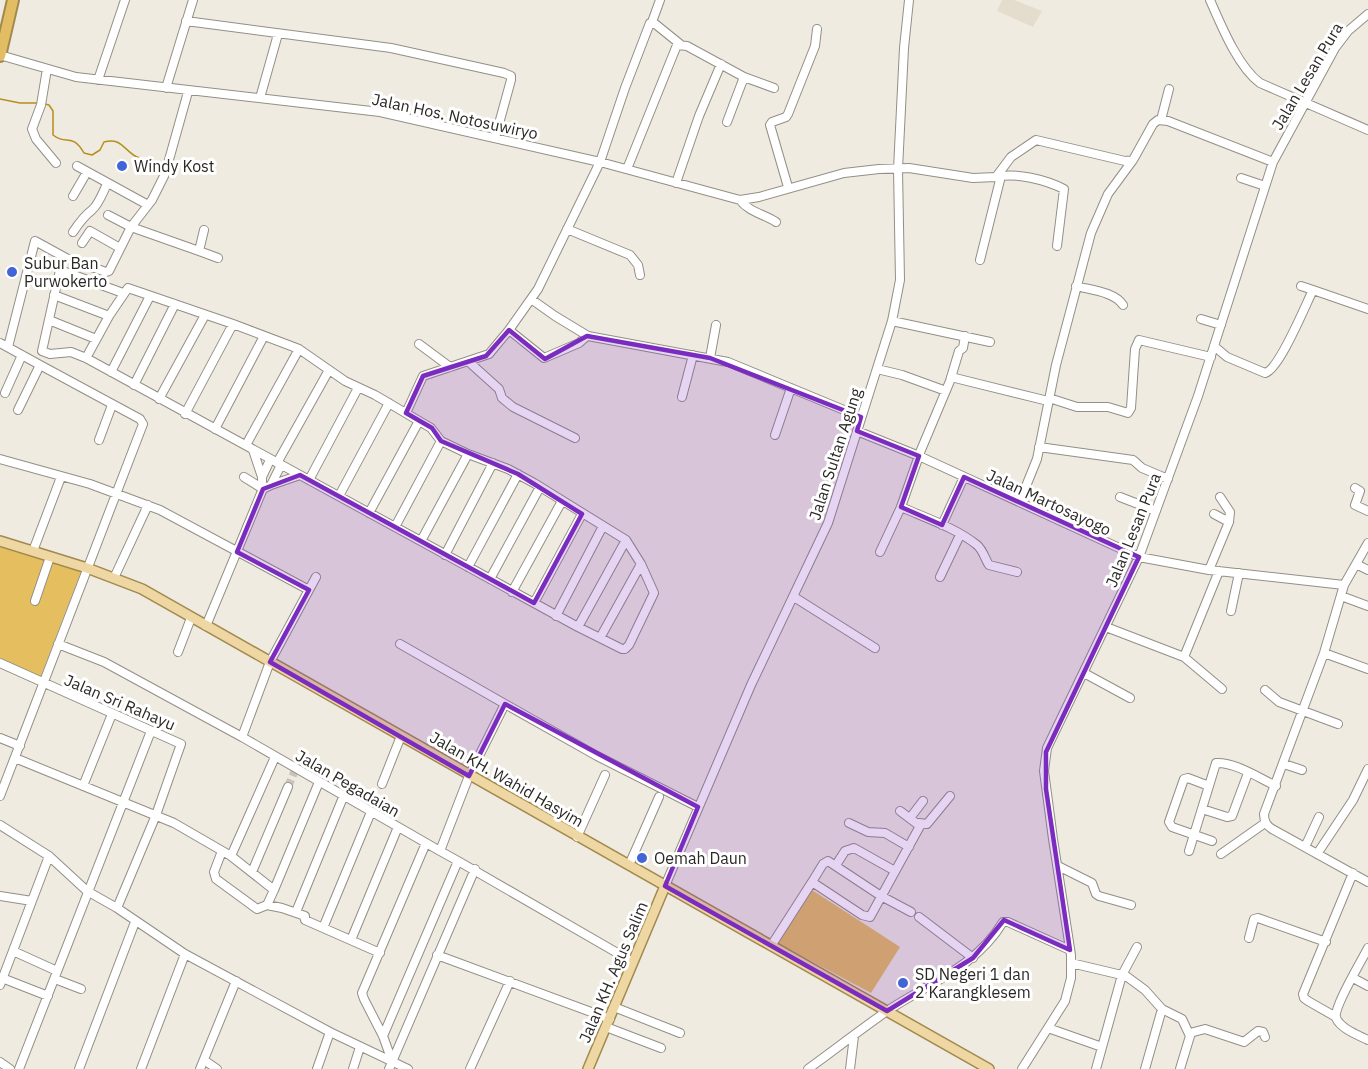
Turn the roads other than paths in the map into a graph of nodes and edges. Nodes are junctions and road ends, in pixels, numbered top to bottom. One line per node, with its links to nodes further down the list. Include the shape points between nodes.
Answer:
1 (6, 0): 11 (highway)
2 (13, 0): 15 (highway)
3 (125, 0): 19 (street)
4 (193, 0): 9 (street)
5 (660, 0): 10 (street)
6 (909, 0): 36 (street, Jalan Sultan Agung)
7 (1210, 0): 25 (street, via 1250,75)
8 (1368, 15): 25 (street, Jalan Lesan Pura, via 1348,31)
9 (186, 21): 13 (street); 20 (street)
10 (652, 22): 14 (street); 31 (street)
11 (0, 25)
12 (817, 29): 43 (street, via 815,46 788,114 770,125)
13 (278, 34): 24 (street); 29 (street, via 391,48 511,76)
14 (680, 44): 16 (street); 35 (street, via 675,48)
15 (0, 55): 17 (street, Jalan Hos. Notosuwiryo)
16 (721, 64): 18 (street); 40 (street)
17 (47, 69): 19 (street, Jalan Hos. Notosuwiryo); 33 (street, via 33,132)
18 (744, 77): 21 (street); 27 (street)
19 (98, 80): 20 (street, Jalan Hos. Notosuwiryo)
20 (166, 88): 23 (street, Jalan Hos. Notosuwiryo)
21 (774, 88)
22 (1169, 89): 26 (street)
23 (188, 92): 24 (street, Jalan Hos. Notosuwiryo); 46 (street, via 165,174)
24 (260, 98): 29 (street, Jalan Hos. Notosuwiryo, via 380,112)
25 (1305, 102): 28 (street); 32 (street, Jalan Lesan Pura)
26 (1161, 120): 30 (street, via 1153,124); 32 (street)
27 (727, 122)
28 (1368, 130)
29 (495, 138): 31 (street, Jalan Hos. Notosuwiryo)
30 (1133, 160): 38 (street, via 1036,140 1011,157); 60 (street, via 1097,216)
31 (600, 162): 35 (street, Jalan Hos. Notosuwiryo); 50 (street)
32 (1273, 162): 42 (street, Jalan Lesan Pura)
33 (56, 163)
34 (77, 166): 37 (street)
35 (627, 169): 40 (street, Jalan Hos. Notosuwiryo)
36 (898, 169): 38 (street, Jalan Hos. Notosuwiryo, via 973,178); 43 (street, Jalan Hos. Notosuwiryo, via 843,172); 74 (street, Jalan Sultan Agung, via 900,280)
37 (87, 172): 41 (street); 44 (street)
38 (999, 176): 54 (street, Jalan Hos. Notosuwiryo, via 1047,182 1064,189); 58 (street)
39 (1242, 178): 42 (street)
40 (676, 183): 45 (street, Jalan Hos. Notosuwiryo)
41 (107, 184): 46 (street); 52 (street, via 98,202)
42 (1265, 186): 77 (street, Jalan Lesan Pura)
43 (788, 188): 45 (street, Jalan Hos. Notosuwiryo)
44 (73, 195)
45 (740, 200): 48 (street, via 748,209)
46 (148, 205): 49 (street)
47 (108, 215): 49 (street)
48 (776, 222)
49 (130, 227): 55 (street); 56 (street)
50 (567, 229): 59 (street, via 630,255); 66 (street)
51 (204, 231): 56 (street)
52 (73, 232)
53 (82, 243): 55 (street, via 90,231)
54 (1057, 246)
55 (120, 248): 87 (street, via 106,272 66,258 35,241)
56 (199, 251): 57 (street)
57 (218, 258)
58 (980, 260)
59 (640, 275)
60 (1076, 286): 68 (street, via 1111,296); 108 (street)
61 (1301, 286): 62 (street)
62 (1313, 290): 69 (street); 86 (street, via 1280,358 1268,373 1239,363)
63 (123, 293): 64 (street, via 60,270); 65 (street, via 129,288); 71 (street)
64 (54, 295): 71 (street); 73 (street)
65 (150, 296): 67 (street); 99 (street)
66 (531, 299): 78 (street); 80 (street)
67 (176, 304): 70 (street); 101 (street)
68 (1123, 305)
69 (1368, 309)
70 (205, 315): 75 (street); 107 (street)
71 (109, 316): 82 (street)
72 (1201, 319): 77 (street)
73 (49, 320): 82 (street); 92 (street, via 44,353 70,352)
74 (892, 321): 81 (street); 97 (street, Jalan Sultan Agung)
75 (233, 324): 79 (street); 113 (street)
76 (716, 325): 93 (street)
77 (1221, 325): 86 (street, Jalan Lesan Pura)
78 (509, 330): 80 (street, via 544,358); 94 (street, via 489,354)
79 (264, 336): 88 (street); 116 (street)
80 (587, 336): 90 (street)
81 (965, 336): 83 (street); 100 (street)
82 (96, 339): 92 (street)
83 (990, 342)
84 (0, 343): 87 (street)
85 (419, 344): 96 (street)
86 (1214, 346): 91 (street, Jalan Lesan Pura)
87 (8, 347): 89 (street)
88 (299, 349): 98 (street); 122 (street)
89 (22, 355): 95 (street); 105 (street)
90 (693, 355): 93 (street); 106 (street)
91 (1211, 357): 108 (street, via 1139,340 1128,413); 135 (street, Jalan Lesan Pura)
92 (86, 358): 99 (street)
93 (710, 358): 103 (street)
94 (470, 362): 96 (street); 119 (street, via 513,407)
95 (40, 365): 110 (street); 111 (street)
96 (450, 367): 112 (street, via 423,376)
97 (877, 369): 104 (street); 114 (street, Jalan Sultan Agung)
98 (329, 370): 102 (street); 127 (street)
99 (111, 372): 101 (street)
100 (951, 377): 104 (street); 108 (street)
101 (134, 385): 107 (street)
102 (358, 388): 109 (street); 136 (street)
103 (791, 388): 114 (street); 118 (street)
104 (946, 391): 125 (street)
105 (5, 393)
106 (682, 397)
107 (159, 399): 113 (street)
108 (1049, 399): 123 (street)
109 (389, 403): 112 (street); 142 (street)
110 (112, 405): 120 (street); 141 (street, via 143,424)
111 (18, 410)
112 (406, 413): 115 (street)
113 (186, 414): 116 (street)
114 (861, 417): 117 (street, Jalan Sultan Agung)
115 (419, 421): 121 (street); 151 (street)
116 (215, 429): 122 (street)
117 (857, 431): 125 (street, Jalan Martosayogo); 186 (street, Jalan Sultan Agung, via 828,523)
118 (775, 435)
119 (575, 438)
120 (99, 440)
121 (441, 441): 124 (street); 157 (street)
122 (249, 447): 127 (street); 133 (street)
123 (1039, 447): 135 (street, via 1133,460); 146 (street)
124 (468, 454): 128 (street); 161 (street)
125 (919, 456): 134 (street, Jalan Martosayogo); 148 (street)
126 (0, 459): 131 (street)
127 (276, 463): 130 (street); 133 (street); 137 (street)
128 (494, 464): 129 (street); 166 (street)
129 (518, 474): 138 (street); 171 (street)
130 (300, 475): 136 (street); 137 (street)
131 (61, 477): 141 (street); 163 (street)
132 (244, 477): 140 (street)
133 (262, 477): 140 (street)
134 (964, 477): 146 (street, Jalan Martosayogo); 155 (street)
135 (1168, 479): 150 (street, Jalan Lesan Pura)
136 (309, 480): 142 (street)
137 (271, 484): 140 (street)
138 (540, 487): 145 (street); 181 (street)
139 (1354, 488): 149 (street, via 1360,491 1355,505)
140 (263, 489): 164 (street)
141 (117, 494): 147 (street); 172 (street)
142 (339, 496): 151 (street)
143 (1120, 497): 150 (street)
144 (1220, 497): 154 (street, via 1230,512)
145 (562, 501): 152 (street); 184 (street)
146 (1020, 501): 168 (street, Jalan Martosayogo)
147 (148, 505): 164 (street); 180 (street)
148 (901, 507): 155 (street); 165 (street)
149 (1368, 510)
150 (1156, 511): 168 (street, Jalan Lesan Pura)
151 (369, 513): 157 (street)
152 (582, 514): 156 (street); 188 (street)
153 (1214, 514): 154 (street)
154 (1229, 522): 173 (street)
155 (942, 525): 158 (street)
156 (603, 526): 159 (street); 191 (street)
157 (395, 527): 161 (street)
158 (960, 535): 176 (street, via 979,547 989,565); 179 (street)
159 (626, 540): 169 (street); 194 (street)
160 (0, 541): 163 (main road, Jalan KH. Wahid Hasyim)
161 (421, 541): 166 (street)
162 (1368, 543): 170 (street)
163 (33, 551): 167 (main road, Jalan KH. Wahid Hasyim)
164 (237, 552): 183 (street); 193 (street)
165 (880, 552)
166 (446, 555): 171 (street)
167 (50, 557): 172 (main road, Jalan KH. Wahid Hasyim); 187 (street)
168 (1139, 557): 173 (street, Jalan Martosayogo); 195 (street, Jalan Lesan Pura)
169 (641, 564): 196 (street); 196 (street, via 654,592 629,645 622,649)
170 (1356, 564): 174 (street); 182 (street)
171 (468, 567): 181 (street)
172 (87, 568): 180 (main road, Jalan KH. Wahid Hasyim); 197 (street)
173 (1209, 570): 175 (street, Jalan Martosayogo)
174 (1368, 570)
175 (1220, 571): 177 (street, Jalan Martosayogo); 202 (street)
176 (1017, 572)
177 (1239, 573): 182 (street, Jalan Martosayogo); 190 (street)
178 (316, 577): 183 (street)
179 (940, 577)
180 (114, 578): 192 (main road, Jalan KH. Wahid Hasyim, via 142,589)
181 (490, 579): 184 (street)
182 (1344, 585): 185 (street)
183 (309, 590): 203 (street)
184 (512, 592): 188 (street)
185 (1341, 596): 189 (street); 201 (street)
186 (794, 597): 199 (street); 241 (street, Jalan Sultan Agung)
187 (35, 601)
188 (534, 603): 191 (street)
189 (1368, 606)
190 (1231, 611)
191 (556, 615): 194 (street)
192 (191, 618): 193 (main road, Jalan KH. Wahid Hasyim); 200 (street)
193 (206, 626): 203 (main road, Jalan KH. Wahid Hasyim)
194 (578, 627): 196 (street)
195 (1106, 627): 202 (street); 206 (street, Jalan Lesan Pura)
196 (600, 638)
197 (58, 644): 207 (street); 217 (street, Jalan Pegadaian, via 104,662)
198 (400, 644): 211 (street)
199 (875, 648)
200 (178, 652)
201 (1324, 653): 205 (street); 212 (street)
202 (1184, 657): 208 (street)
203 (270, 662): 216 (main road, Jalan KH. Wahid Hasyim); 217 (street)
204 (0, 663): 207 (street, Jalan Sri Rahayu)
205 (1368, 669)
206 (1084, 673): 210 (street); 269 (street, Jalan Lesan Pura, via 1049,742 1045,758)
207 (43, 683): 213 (street, Jalan Sri Rahayu); 219 (street)
208 (1222, 689)
209 (1265, 690): 212 (street, via 1279,702)
210 (1130, 698)
211 (505, 704): 227 (street); 241 (street)
212 (1303, 712): 214 (street); 222 (street)
213 (112, 714): 215 (street, Jalan Sri Rahayu); 231 (street)
214 (1338, 724)
215 (151, 731): 240 (street); 245 (street, Jalan Sri Rahayu, via 180,743 181,748)
216 (401, 736): 227 (main road, Jalan KH. Wahid Hasyim); 230 (street)
217 (242, 737): 220 (street, Jalan Pegadaian)
218 (0, 738): 219 (street)
219 (20, 747): 221 (street)
220 (275, 757): 229 (street, Jalan Pegadaian); 265 (street)
221 (15, 758): 228 (street); 231 (street)
222 (1284, 764): 224 (street); 233 (street)
223 (1368, 769): 262 (street, via 1353,800)
224 (1302, 770)
225 (1248, 773): 232 (street, via 1216,763); 233 (street); 242 (street, via 1232,816)
226 (605, 775): 254 (street)
227 (469, 776): 254 (main road, Jalan KH. Wahid Hasyim); 260 (street)
228 (3, 777): 236 (street)
229 (319, 782): 235 (street, Jalan Pegadaian); 277 (street)
230 (382, 784)
231 (83, 786): 240 (street)
232 (1209, 786): 242 (street); 253 (street, via 1184,779 1169,819 1172,827)
233 (1276, 786): 250 (street, via 1264,814)
234 (288, 787): 272 (street)
235 (344, 795): 244 (street, Jalan Pegadaian); 285 (street)
236 (0, 796)
237 (950, 796): 249 (street, via 927,824)
238 (659, 797): 267 (street)
239 (923, 801): 247 (street)
240 (124, 802): 245 (street); 278 (street)
241 (698, 807): 276 (street, Jalan Sultan Agung)
242 (1202, 809): 253 (street)
243 (900, 811): 247 (street)
244 (371, 812): 252 (street, Jalan Pegadaian); 289 (street)
245 (156, 815): 259 (street); 284 (street)
246 (1319, 817): 258 (street)
247 (910, 818): 249 (street)
248 (849, 823): 257 (street, via 868,832 885,833)
249 (919, 823): 257 (street)
250 (1265, 823): 258 (street); 263 (street)
251 (0, 825): 264 (street)
252 (398, 827): 256 (street, Jalan Pegadaian); 291 (street)
253 (1194, 834): 255 (street); 261 (street)
254 (577, 837): 267 (main road, Jalan KH. Wahid Hasyim)
255 (1212, 842)
256 (426, 843): 260 (street, Jalan Pegadaian); 298 (street)
257 (909, 847): 271 (street)
258 (1305, 847): 262 (street)
259 (222, 850): 265 (street); 282 (street, via 214,872 216,879 257,909)
260 (440, 851): 266 (street, Jalan Pegadaian)
261 (1189, 851)
262 (1317, 854): 273 (street)
263 (1221, 855)
264 (49, 856): 278 (street); 281 (street)
265 (231, 856): 272 (street)
266 (458, 861): 270 (street, Jalan Pegadaian); 322 (street)
267 (629, 865): 276 (main road, Jalan KH. Wahid Hasyim)
268 (836, 865): 271 (street, via 845,851 854,848); 274 (street, via 825,862); 280 (street)
269 (1058, 866): 283 (street, via 1092,883 1100,896); 296 (street, Jalan Lesan Pura)
270 (475, 869): 300 (street); 302 (street, Jalan Pegadaian)
271 (895, 871): 280 (street)
272 (252, 872): 277 (street)
273 (1353, 873): 275 (street); 292 (street)
274 (812, 882): 280 (street, via 868,917); 293 (street)
275 (1368, 882)
276 (664, 886): 293 (main road, Jalan KH. Wahid Hasyim); 302 (main road, Jalan KH. Agus Salim)
277 (274, 890): 282 (street)
278 (87, 891): 284 (street); 304 (street)
279 (0, 896): 281 (street)
280 (881, 896): 286 (street)
281 (32, 901): 297 (street)
282 (267, 905): 285 (street)
283 (1131, 905)
284 (117, 908): 288 (street)
285 (296, 912): 289 (street)
286 (911, 912)
287 (919, 917): 301 (street)
288 (135, 922): 299 (street); 334 (street)
289 (323, 928): 291 (street)
290 (1249, 938): 292 (street, via 1254,919 1258,918)
291 (351, 940): 298 (street)
292 (1326, 942): 316 (street, via 1303,994)
293 (771, 946): 315 (main road, Jalan KH. Wahid Hasyim)
294 (1137, 947): 305 (street)
295 (1368, 948): 306 (street)
296 (1070, 950): 301 (street, via 1006,921); 303 (street, Jalan Lesan Pura)
297 (13, 951): 304 (street); 309 (street)
298 (380, 953): 322 (street, via 362,996)
299 (185, 954): 307 (street); 335 (street)
300 (436, 955): 308 (street); 331 (street)
301 (973, 958): 315 (street)
302 (633, 962): 313 (main road, Jalan KH. Agus Salim)
303 (1071, 963): 305 (street); 318 (street, Jalan Lesan Pura, via 1069,991)
304 (56, 975): 311 (street); 312 (street)
305 (1122, 975): 314 (street, via 1145,990); 327 (street)
306 (1353, 978): 310 (street); 316 (street, via 1340,999)
307 (236, 981): 319 (street); 329 (street)
308 (510, 981): 317 (street); 341 (street)
309 (1, 982): 312 (street)
310 (1368, 986)
311 (81, 989)
312 (48, 996): 333 (street)
313 (614, 1007): 317 (main road, Jalan KH. Agus Salim); 320 (street)
314 (1162, 1009): 321 (street, via 1182,1019); 348 (street)
315 (887, 1011): 323 (street); 345 (main road, Jalan KH. Wahid Hasyim)
316 (1336, 1017): 325 (street, via 1343,1026)
317 (608, 1023): 328 (street); 342 (main road, Jalan KH. Agus Salim)
318 (1048, 1028): 327 (street); 346 (street, Jalan Lesan Pura)
319 (330, 1032): 326 (street); 338 (street)
320 (680, 1033)
321 (1190, 1033): 324 (street, via 1205,1029 1244,1042 1258,1031); 349 (street)
322 (383, 1036): 331 (street)
323 (854, 1036): 343 (street); 344 (street)
324 (1265, 1037)
325 (1368, 1040)
326 (360, 1047): 331 (street); 339 (street)
327 (1102, 1047): 347 (street)
328 (661, 1048)
329 (204, 1060): 336 (street); 337 (street)
330 (0, 1062): 332 (street)
331 (389, 1063): 340 (street)
332 (10, 1069)
333 (19, 1069)
334 (79, 1069)
335 (141, 1069)
336 (200, 1069)
337 (218, 1069)
338 (317, 1069)
339 (353, 1069)
340 (408, 1069)
341 (470, 1069)
342 (588, 1069)
343 (808, 1069)
344 (850, 1069)
345 (989, 1069)
346 (1022, 1069)
347 (1096, 1069)
348 (1145, 1069)
349 (1180, 1069)

